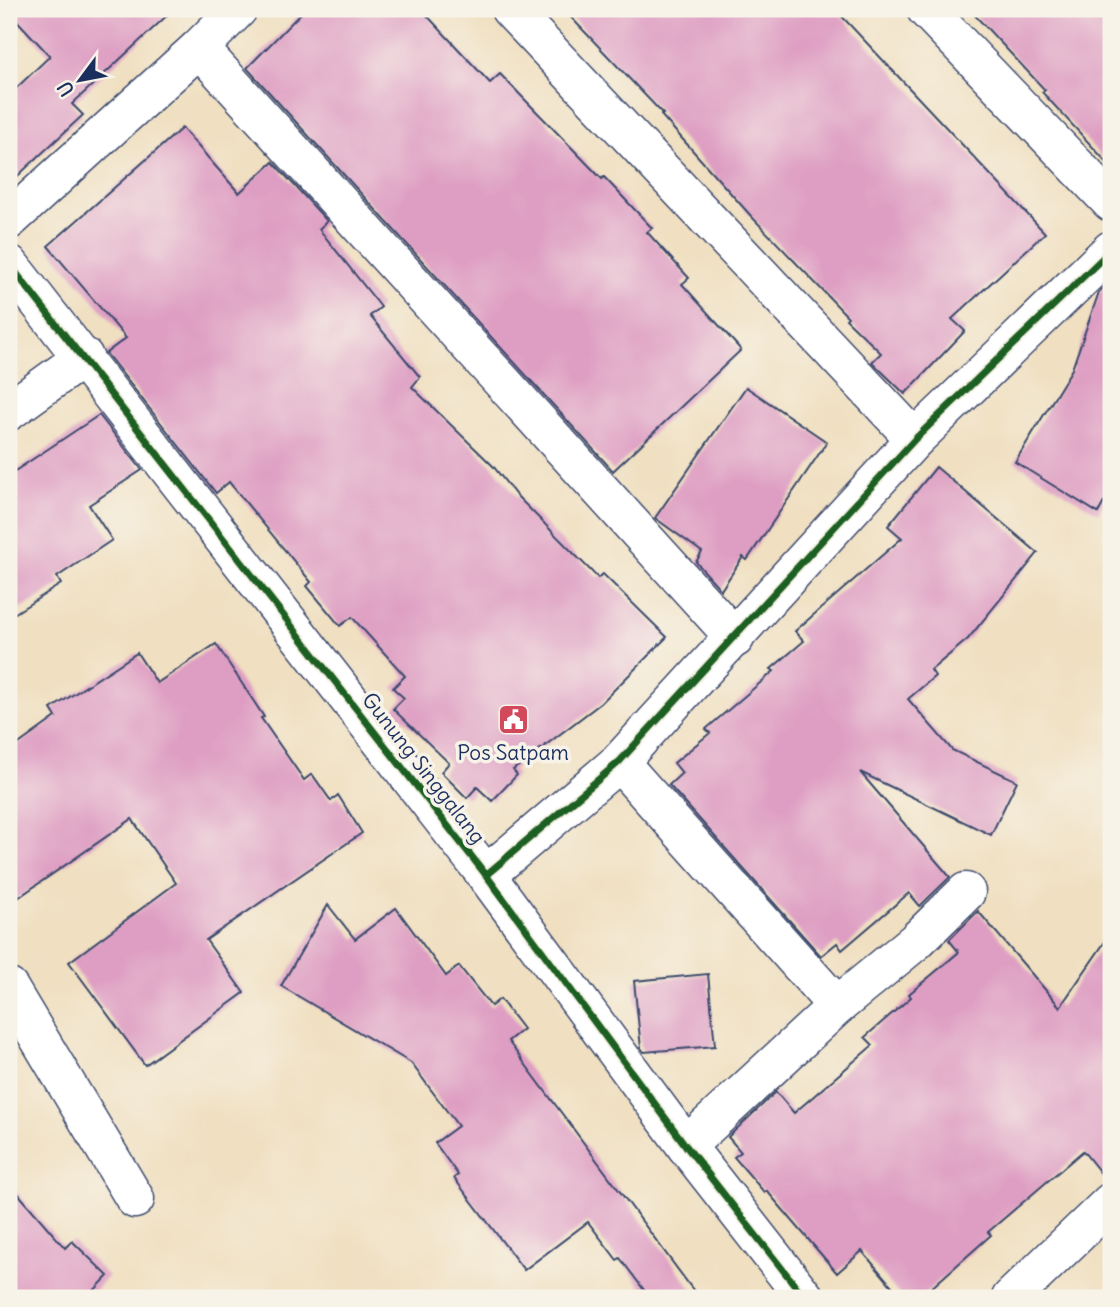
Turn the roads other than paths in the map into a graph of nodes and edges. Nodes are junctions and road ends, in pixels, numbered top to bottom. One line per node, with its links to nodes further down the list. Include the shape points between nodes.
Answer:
1 (238, 9): 4 (street)
2 (510, 9): 11 (street)
3 (926, 9): 5 (street)
4 (199, 48): 6 (street); 12 (street)
5 (1111, 202)
6 (9, 220)
7 (1111, 250): 11 (street)
8 (9, 264): 9 (street, Gunung Singgalang)
9 (83, 357): 10 (street); 14 (street, Gunung Singgalang)
10 (9, 411)
11 (915, 439): 12 (street)
12 (734, 638): 13 (street)
13 (619, 762): 14 (street); 17 (street)
14 (486, 876): 18 (street, Gunung Singgalang)
15 (966, 892): 17 (street, via 916,941)
16 (9, 988): 19 (street)
17 (837, 1006): 18 (street)
18 (686, 1146): 21 (street, Gunung Singgalang)
19 (135, 1199)
20 (1111, 1202): 22 (street)
21 (805, 1298)
22 (1011, 1298)

